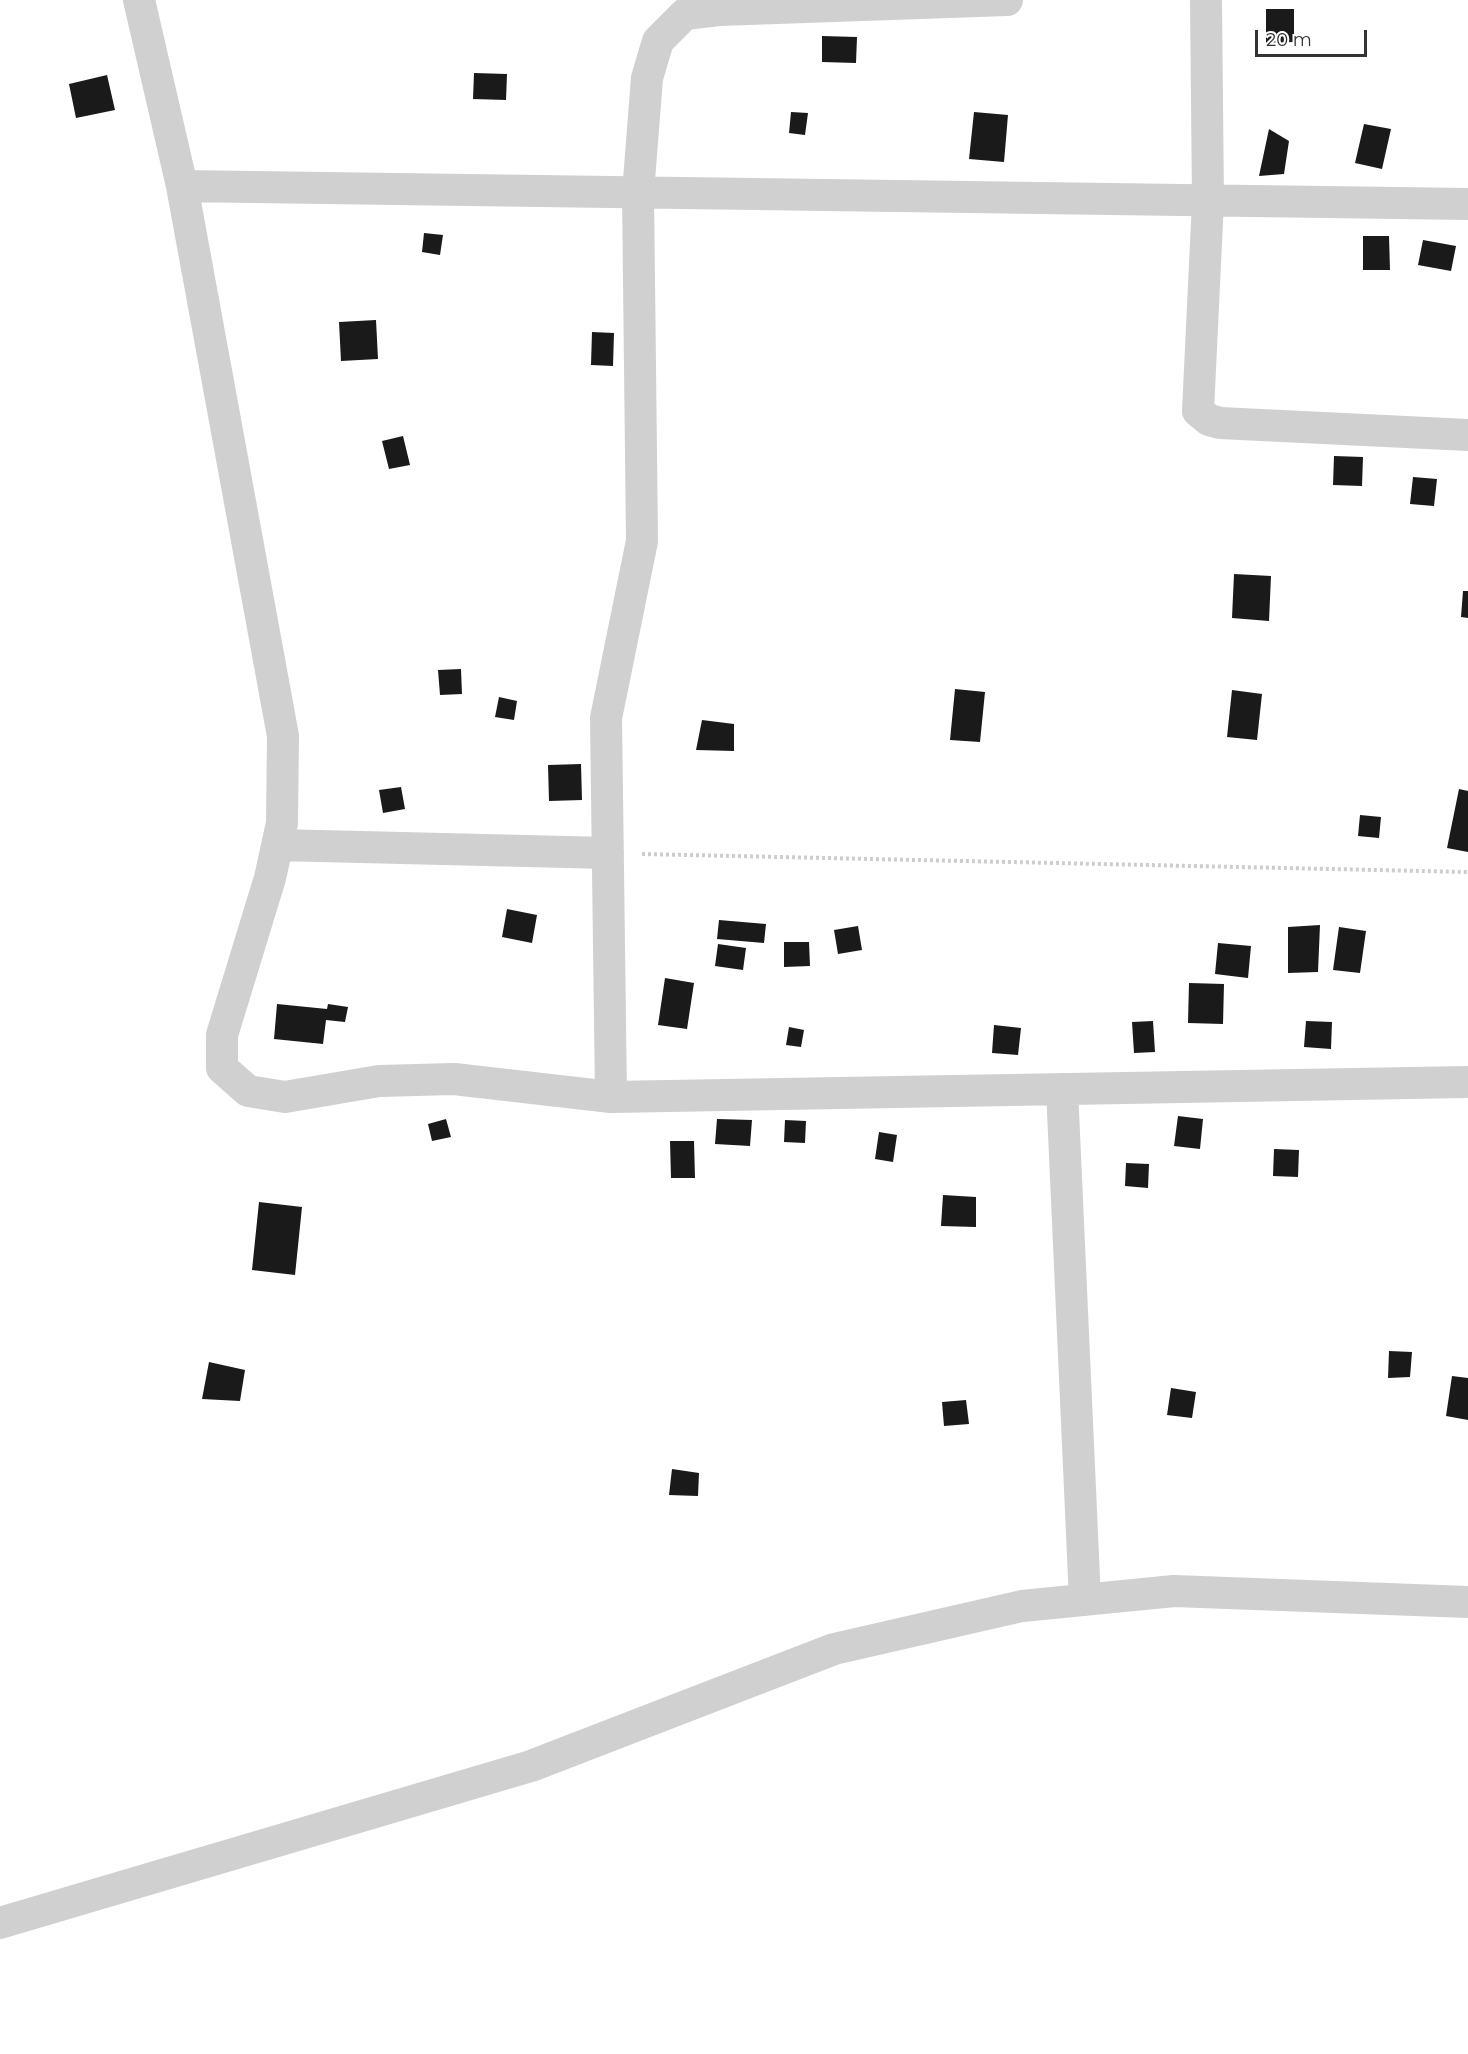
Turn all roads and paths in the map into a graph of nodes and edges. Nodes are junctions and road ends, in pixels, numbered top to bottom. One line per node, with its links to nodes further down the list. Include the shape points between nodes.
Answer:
1 (139, 0): 4 (street)
2 (1006, 0): 5 (street, via 685,14 658,41 647,78)
3 (1206, 0): 6 (street)
4 (182, 186): 5 (street); 9 (street, via 283,736)
5 (638, 193): 6 (street); 10 (street, via 642,541 606,718)
6 (1208, 201): 7 (street); 8 (street, via 1198,411 1220,423)
7 (1468, 204)
8 (1468, 435)
9 (278, 845): 10 (street); 14 (street, via 222,1035 222,1068 248,1091 285,1097 379,1082 454,1079)
10 (608, 853): 11 (path); 14 (street)
11 (1468, 872)
12 (1468, 1082): 13 (street)
13 (1062, 1089): 14 (street); 15 (street)
14 (611, 1097)
15 (1085, 1600): 16 (street, via 1174,1591); 17 (street, via 1022,1606 834,1649 531,1766)
16 (1468, 1602)
17 (0, 1923)

